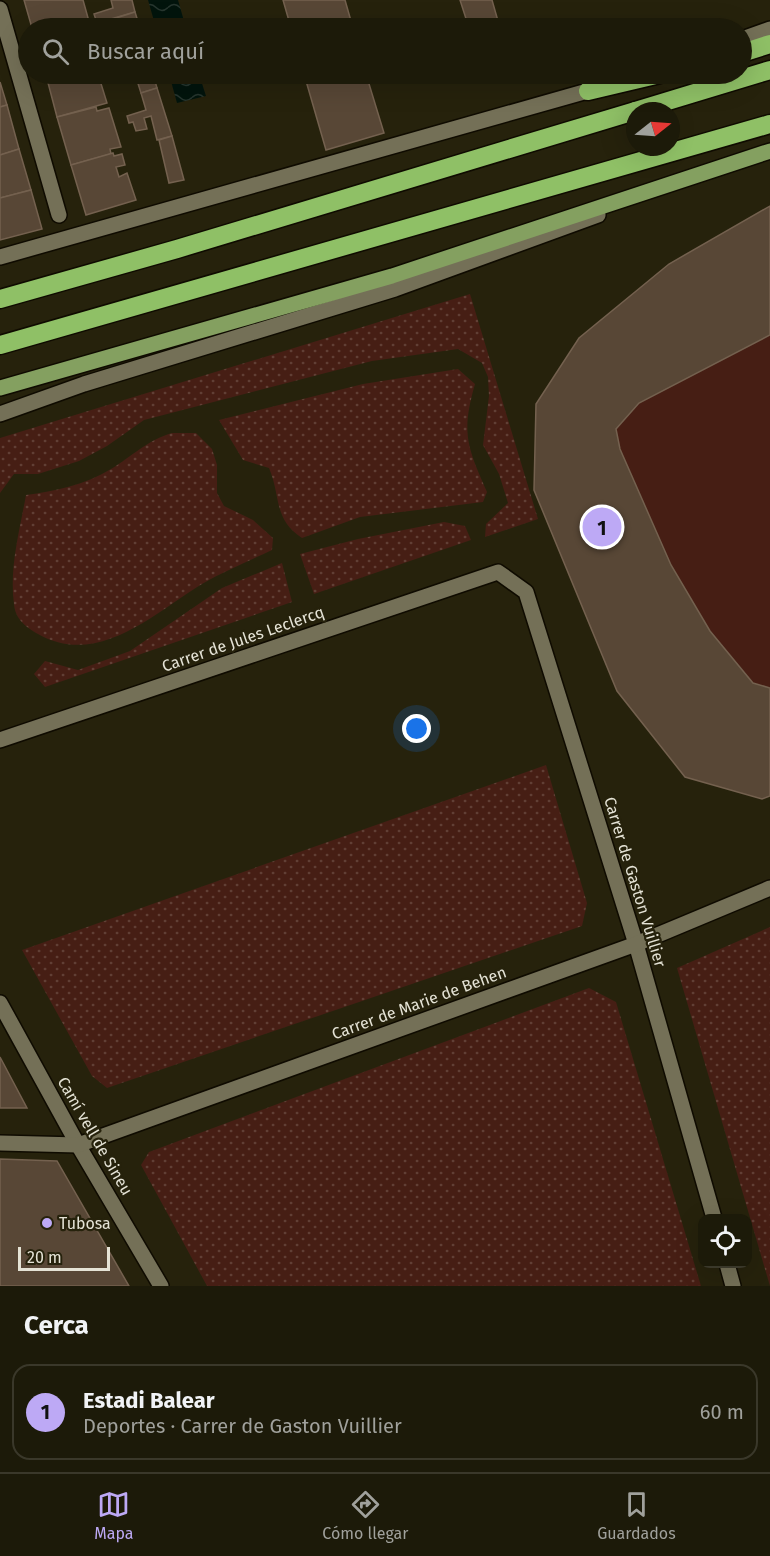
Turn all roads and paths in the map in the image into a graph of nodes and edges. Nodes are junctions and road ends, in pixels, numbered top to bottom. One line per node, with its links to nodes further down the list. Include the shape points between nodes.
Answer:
1 (0, 9): 7 (street)
2 (770, 29): 3 (street)
3 (752, 35)
4 (770, 44): 5 (highway)
5 (752, 49)
6 (770, 70): 8 (highway)
7 (18, 72)
8 (752, 75)
9 (21, 84): 19 (street)
10 (609, 84): 13 (street)
11 (618, 84): 13 (highway)
12 (724, 84): 14 (highway)
13 (588, 91): 20 (street)
14 (665, 102)
15 (626, 114): 21 (highway)
16 (770, 124): 22 (highway)
17 (770, 151): 18 (main road)
18 (668, 183): 23 (main road, via 392,276); 24 (street, via 604,213 395,289 84,384)
19 (59, 215)
20 (0, 257)
21 (0, 299)
22 (0, 345)
23 (0, 388)
24 (0, 414)
25 (498, 572): 26 (street, Carrer de Jules Leclercq); 28 (street, Carrer de Gaston Vuillier, via 526,591)
26 (0, 740)
27 (770, 888): 28 (street, Carrer de Marie de Behen)
28 (636, 944): 31 (street, Carrer de Marie de Behen); 32 (street, Carrer de Gaston Vuillier)
29 (0, 1003): 31 (street, Camí vell de Sineu)
30 (0, 1143): 31 (street)
31 (78, 1146): 34 (street, Camí vell de Sineu)
32 (713, 1214)
33 (728, 1268): 35 (street)
34 (161, 1286)
35 (733, 1286)

